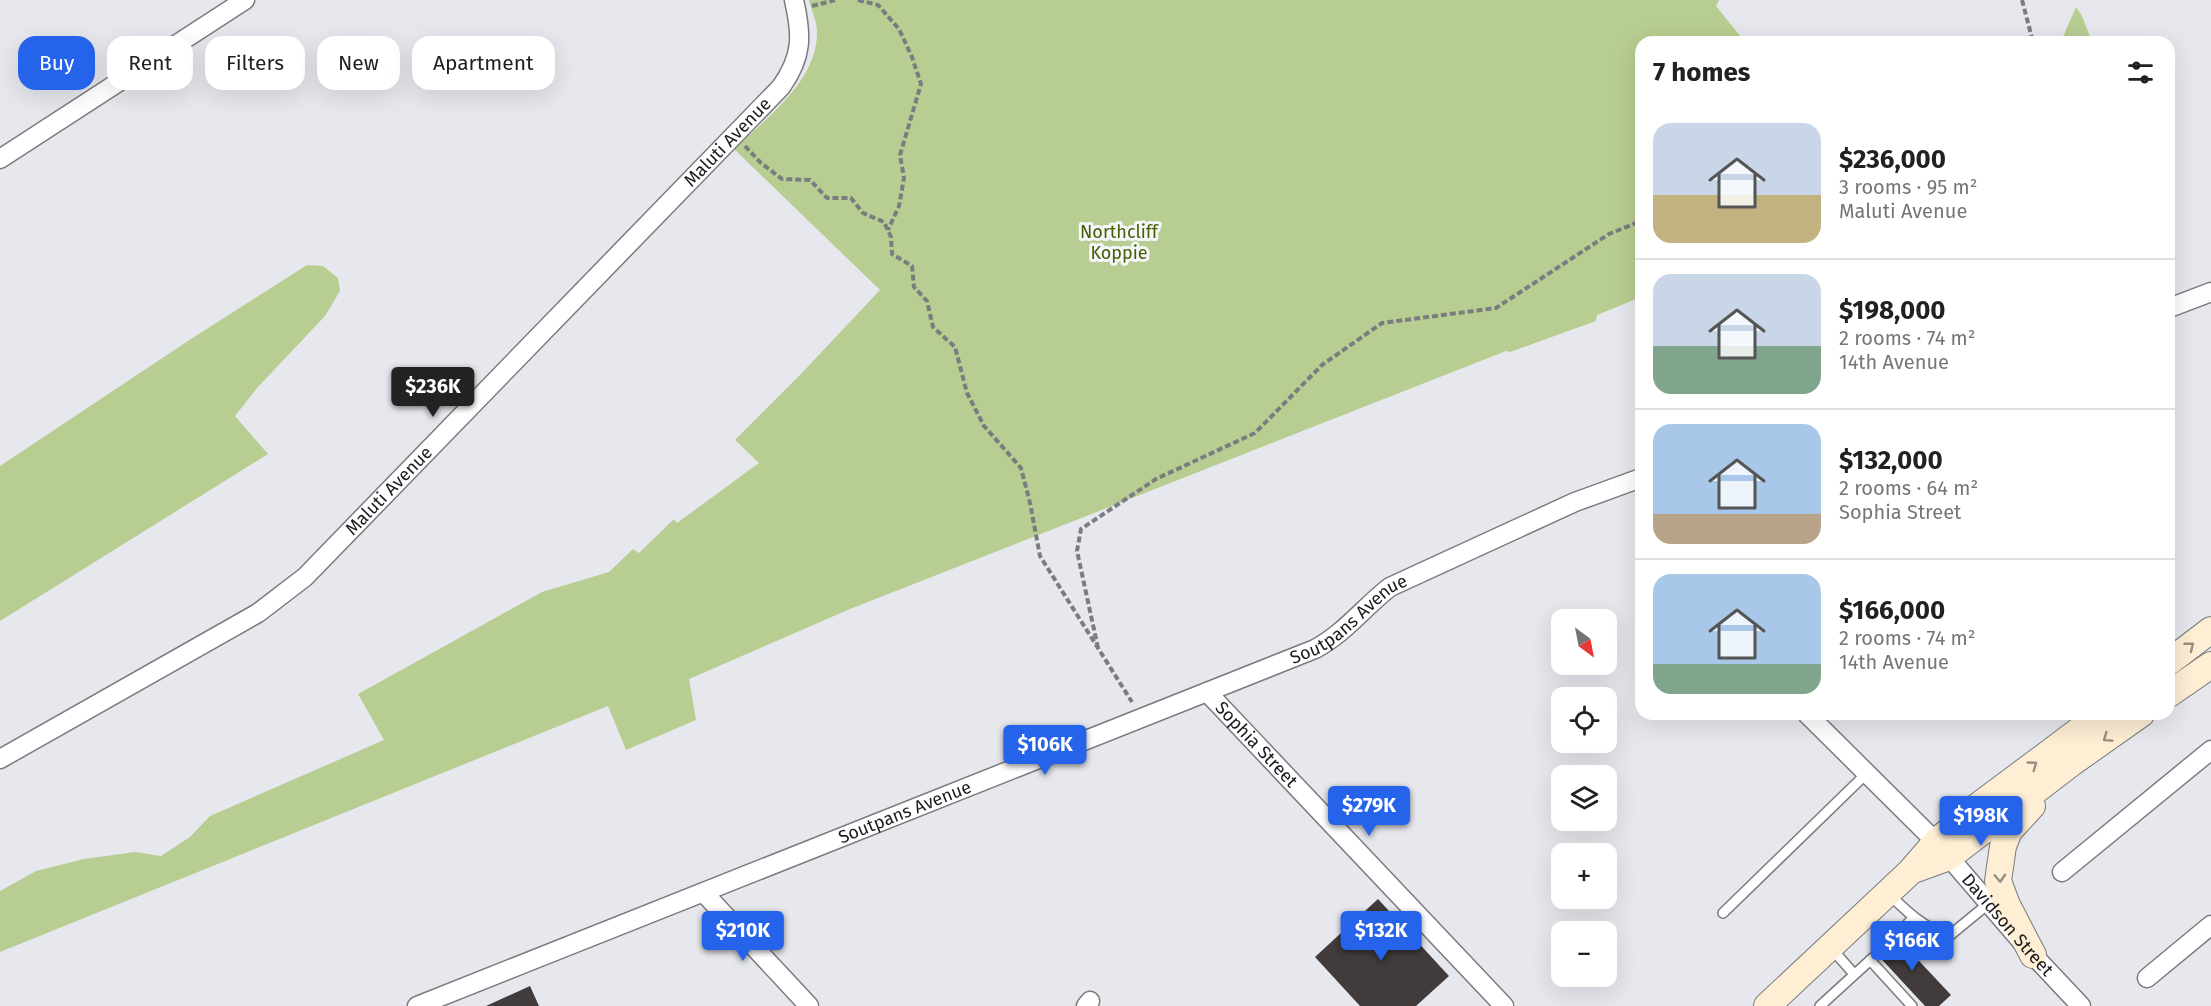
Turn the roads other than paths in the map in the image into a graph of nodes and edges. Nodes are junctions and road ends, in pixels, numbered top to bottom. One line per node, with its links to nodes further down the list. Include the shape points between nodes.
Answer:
1 (245, 0): 3 (street)
2 (794, 0): 16 (street, Maluti Avenue, via 799,50 792,72 781,87 305,577 258,613)
3 (0, 159)
4 (2211, 292): 5 (street)
5 (2175, 306)
6 (1635, 480): 11 (street, Soutpans Avenue, via 1575,502 1390,587 1324,644)
7 (2211, 630): 8 (main road, one-way to 7)
8 (2175, 657)
9 (2211, 665): 10 (main road)
10 (2175, 690)
11 (1207, 692): 22 (street, Soutpans Avenue); 35 (street, Sophia Street)
12 (1813, 720): 18 (street, Davidson Street)
13 (2093, 720): 19 (main road, one-way to 13, via 1978,806)
14 (2132, 720): 17 (main road, one-way to 17)
15 (2211, 750): 20 (street)
16 (0, 759)
17 (2073, 762): 19 (main road); 29 (main road, one-way to 29, via 2009,831 2003,846 1998,881)
18 (1867, 773): 19 (street, Davidson Street); 24 (lane)
19 (1942, 849): 21 (main road); 23 (street, Davidson Street)
20 (2062, 872)
21 (1887, 892): 25 (lane); 28 (main road)
22 (704, 893): 33 (street, Soutpans Avenue); 34 (street)
23 (1988, 904): 25 (lane, via 1951,936); 29 (street, Davidson Street)
24 (1723, 913)
25 (1913, 918): 27 (lane)
26 (2211, 925): 31 (street)
27 (1896, 936)
28 (1829, 946): 30 (lane); 32 (main road)
29 (2033, 955): 38 (street, Davidson Street)
30 (1854, 974): 36 (lane); 37 (lane, via 1873,957)
31 (2147, 978)
32 (1771, 1005)
33 (417, 1006)
34 (809, 1006)
35 (1504, 1006)
36 (1820, 1006)
37 (1912, 1006)
38 (2081, 1006)

